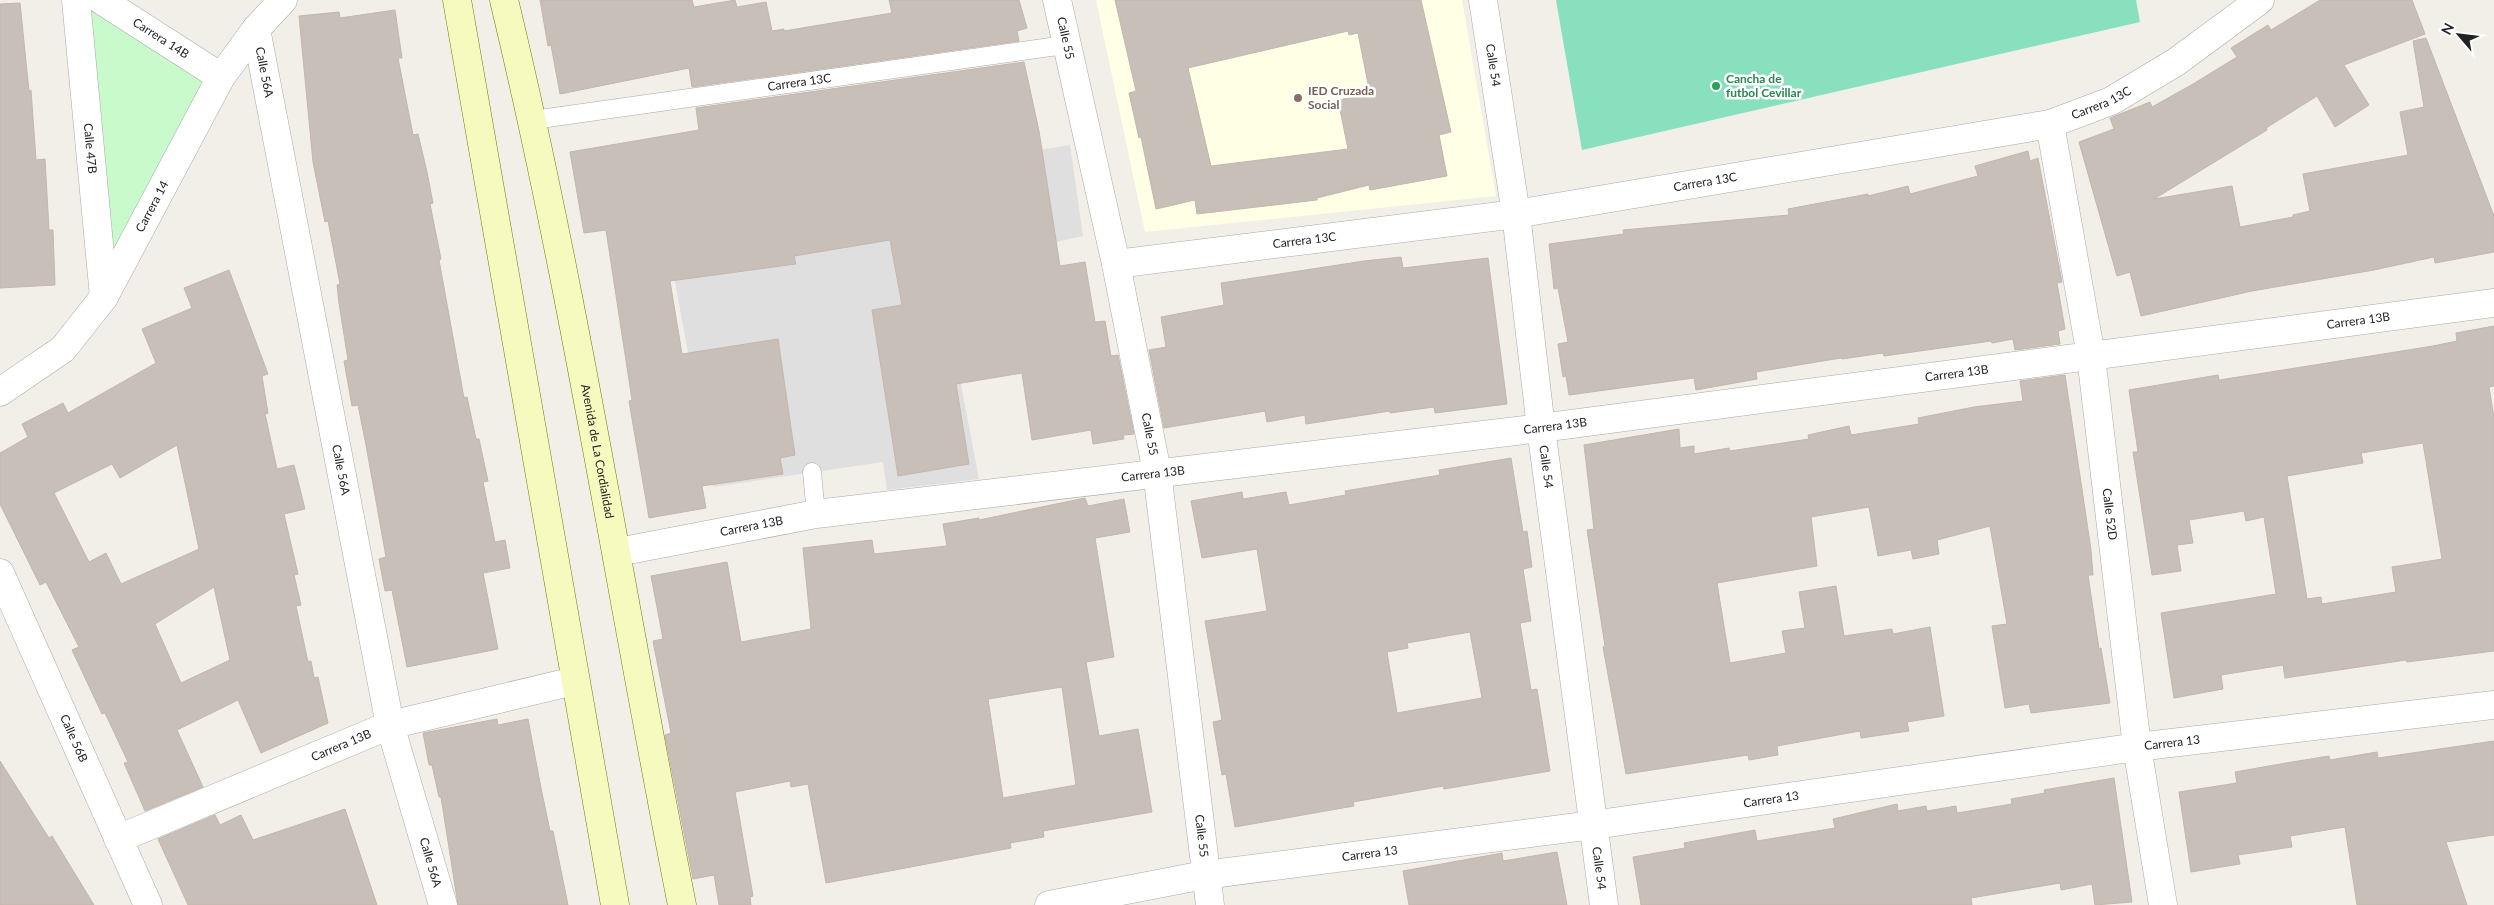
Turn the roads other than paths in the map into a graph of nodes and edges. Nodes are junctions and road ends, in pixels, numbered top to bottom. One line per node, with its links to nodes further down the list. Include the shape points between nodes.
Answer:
1 (76, 0): 16 (street, Calle 47B)
2 (101, 0): 11 (street, Carrera 14B)
3 (283, 0): 9 (street, Carrera 14)
4 (456, 0): 26 (main road)
5 (504, 0): 12 (main road, Avenida de La Cordialidad)
6 (1057, 0): 10 (street, Calle 55)
7 (1483, 0): 14 (street, Calle 54)
8 (2260, 0): 13 (street, Carrera 13C, via 2176,62 2112,101)
9 (256, 29): 11 (street, Carrera 14); 28 (street, Calle 56A)
10 (1066, 44): 12 (lane, Carrera 13C); 15 (street, Calle 55)
11 (221, 78): 16 (street, Carrera 14)
12 (533, 120): 24 (main road, Avenida de La Cordialidad)
13 (2050, 124): 14 (street, Carrera 13C); 18 (street, Calle 52D)
14 (1516, 214): 15 (street, Carrera 13C); 20 (street, Calle 54)
15 (1116, 264): 22 (street, Calle 55)
16 (104, 297): 19 (street, Carrera 14, via 63,349)
17 (2494, 303): 18 (street, Carrera 13B)
18 (2090, 356): 20 (street, Carrera 13B); 29 (street, Calle 52D)
19 (0, 392)
20 (1541, 428): 22 (street, Carrera 13B); 30 (street, Calle 54)
21 (812, 472): 23 (lane)
22 (1157, 472): 23 (street, Carrera 13B); 32 (street, Calle 55)
23 (816, 514): 24 (street, Carrera 13B)
24 (618, 552): 36 (main road, Avenida de La Cordialidad)
25 (0, 573): 31 (street, Calle 56B)
26 (574, 681): 28 (street, Carrera 13B); 35 (main road)
27 (2494, 704): 29 (street, Carrera 13)
28 (390, 725): 31 (street, Carrera 13B); 34 (street, Calle 56A)
29 (2137, 747): 30 (street, Carrera 13); 40 (street, Calle 52D)
30 (1593, 825): 32 (street, Carrera 13); 39 (street, Calle 54)
31 (118, 839): 33 (street, Calle 56B)
32 (1204, 875): 37 (street, Carrera 13); 38 (street, Calle 55)
33 (148, 905)
34 (443, 905)
35 (615, 905)
36 (682, 905)
37 (1049, 905)
38 (1210, 905)
39 (1604, 905)
40 (2163, 905)

